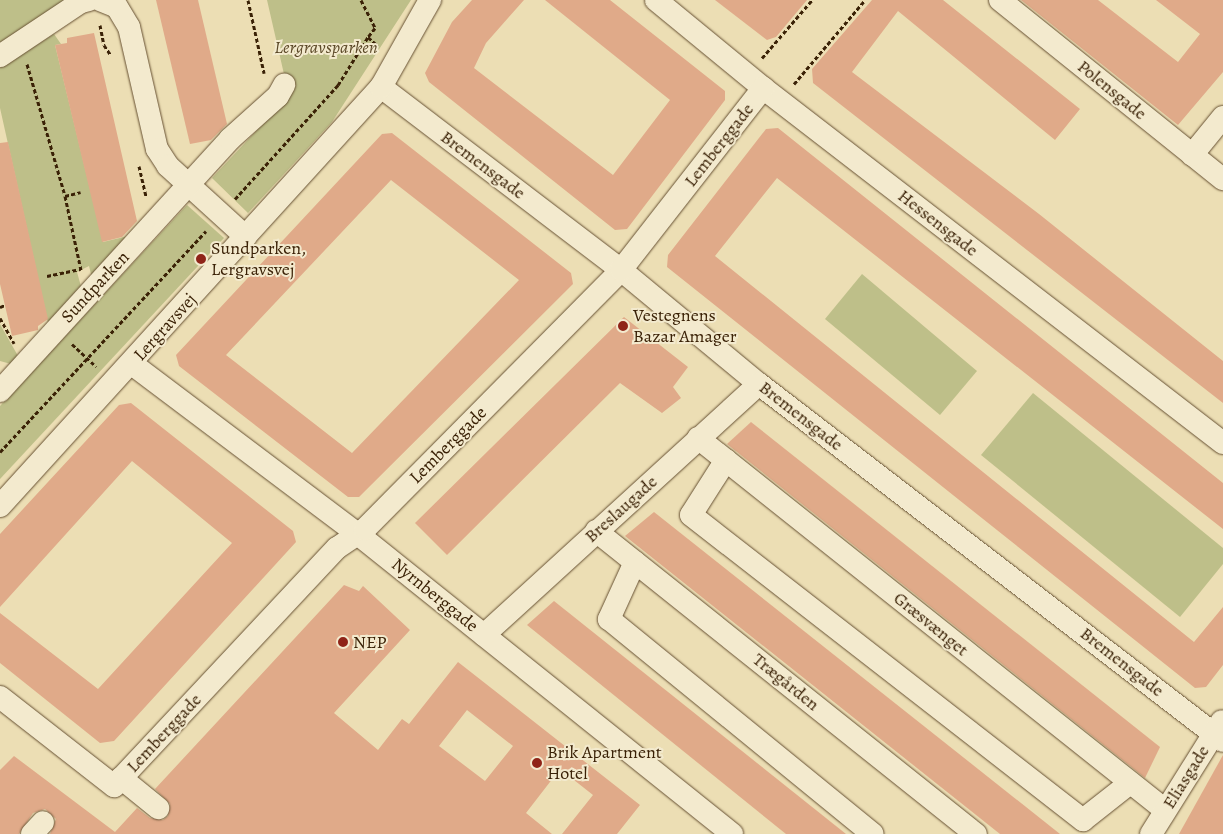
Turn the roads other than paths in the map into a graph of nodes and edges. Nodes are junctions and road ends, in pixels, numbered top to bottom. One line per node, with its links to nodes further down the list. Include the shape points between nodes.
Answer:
1 (89, 0): 6 (street, via 81,2)
2 (100, 0): 13 (street, via 117,8 128,27 157,149 168,166)
3 (430, 0): 8 (street, Lergravsvej)
4 (656, 0): 9 (street, Hessensgade)
5 (1000, 0): 11 (street, Polensgade)
6 (0, 56)
7 (284, 85): 13 (street, Sundparken)
8 (381, 87): 14 (street, Lergravsvej); 15 (street, Bremensgade)
9 (763, 88): 15 (street, Lemberggade); 20 (street, Hessensgade)
10 (1223, 117): 11 (street)
11 (1192, 155): 12 (street, Polensgade)
12 (1223, 180)
13 (191, 184): 14 (street); 18 (street, Sundparken)
14 (246, 237): 16 (street, Lergravsvej)
15 (621, 270): 17 (street, Bremensgade); 24 (street, Lemberggade)
16 (132, 364): 22 (street, Lergravsvej); 24 (street, Nyrnberggade)
17 (759, 384): 19 (street, Breslaugade); 28 (street, Bremensgade)
18 (0, 391)
19 (698, 438): 21 (street, Græsvænget); 23 (street, Breslaugade)
20 (1223, 443)
21 (726, 460): 30 (street, Græsvænget); 30 (street, via 691,515 1083,820)
22 (0, 506)
23 (596, 531): 25 (street, Trægården); 26 (street, Breslaugade)
24 (359, 535): 26 (street, Nyrnberggade); 29 (street, Lemberggade, via 337,548)
25 (636, 562): 34 (street, via 609,619); 35 (street, Trægården)
26 (484, 635): 33 (street, Nyrnberggade)
27 (0, 697): 29 (street)
28 (1220, 732): 32 (street, Eliasgade)
29 (118, 782): 31 (street)
30 (1130, 783): 32 (street, Græsvænget)
31 (158, 808)
32 (1164, 810): 36 (street, Eliasgade)
33 (732, 834)
34 (873, 834)
35 (976, 834)
36 (1150, 834)

